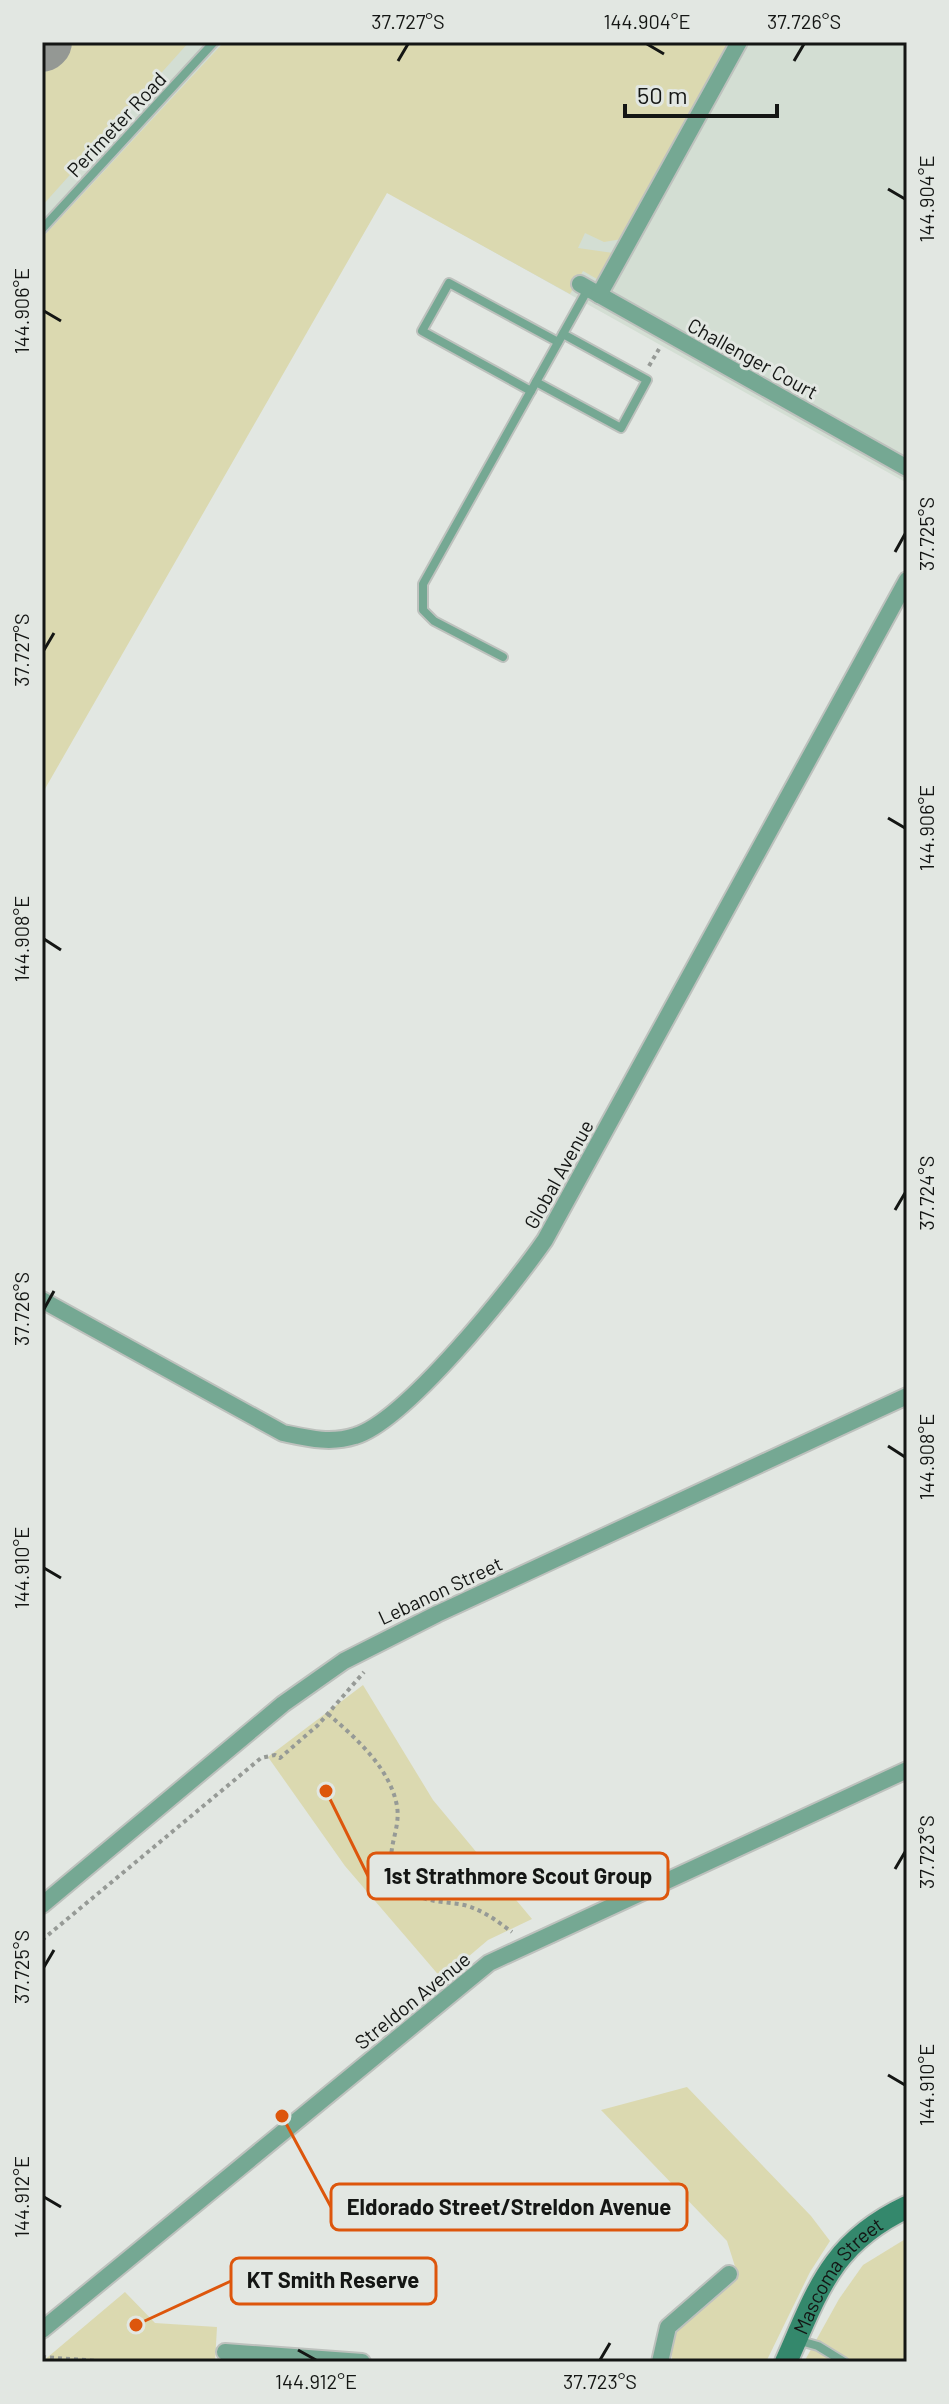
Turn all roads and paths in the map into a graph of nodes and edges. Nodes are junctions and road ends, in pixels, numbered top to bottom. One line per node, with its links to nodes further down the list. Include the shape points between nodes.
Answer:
1 (214, 42): 3 (lane, Perimeter Road)
2 (739, 42): 4 (street)
3 (42, 229)
4 (589, 289): 5 (street, Challenger Court); 6 (lane)
5 (668, 333): 7 (path); 9 (street, Challenger Court)
6 (560, 338): 7 (lane); 8 (lane); 8 (lane, via 449,283 422,331)
7 (642, 378): 8 (lane, via 647,380 621,428)
8 (534, 386): 11 (lane, via 423,584 421,601 434,621)
9 (907, 468)
10 (907, 580): 12 (street, Global Avenue, via 545,1240 509,1292 393,1414 356,1436 318,1441 283,1433)
11 (503, 657)
12 (42, 1300)
13 (907, 1396): 17 (street, Lebanon Street, via 354,1655 283,1704)
14 (365, 1671): 15 (path)
15 (328, 1714): 18 (path, via 353,1736 392,1787 398,1810 390,1855 407,1890 425,1900 488,1914); 19 (path, via 280,1758 261,1758)
16 (907, 1770): 22 (street, Streldon Avenue, via 489,1963)
17 (42, 1905)
18 (513, 1933)
19 (42, 1940)
20 (907, 2207): 23 (main road, Mascoma Street, via 872,2226 841,2253)
21 (729, 2274): 28 (street, via 668,2327)
22 (42, 2330)
23 (796, 2340): 29 (main road, Mascoma Street); 30 (lane)
24 (225, 2352): 27 (street)
25 (42, 2357): 26 (path)
26 (113, 2362)
27 (362, 2362)
28 (660, 2362)
29 (786, 2362)
30 (844, 2362)

